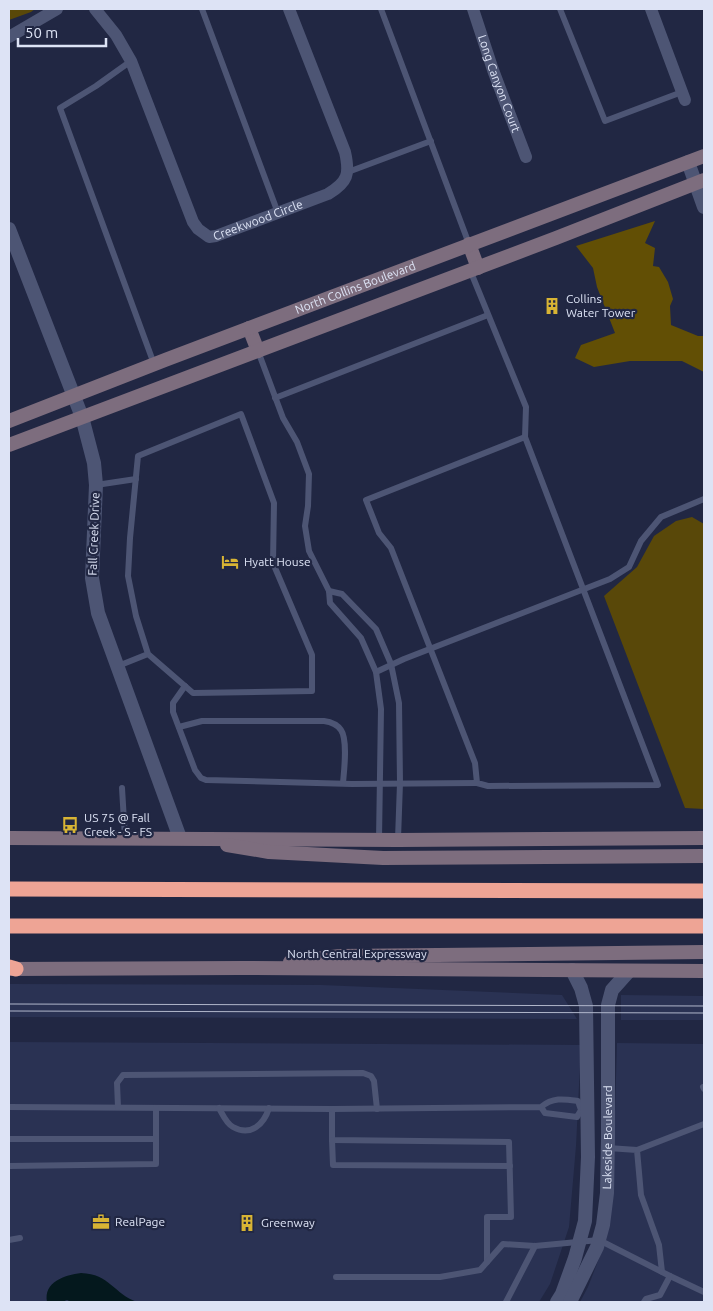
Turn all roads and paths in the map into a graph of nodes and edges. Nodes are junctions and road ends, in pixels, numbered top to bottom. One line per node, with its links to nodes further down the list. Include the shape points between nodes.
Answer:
1 (57, 9): 9 (street)
2 (95, 9): 10 (street, Creekwood Circle, via 116,34)
3 (202, 9): 19 (lane)
4 (289, 9): 16 (street, via 346,152)
5 (381, 9): 12 (lane)
6 (473, 9): 14 (street, Long Canyon Court)
7 (560, 9): 11 (lane, via 605,122)
8 (651, 9): 11 (street)
9 (9, 37)
10 (130, 61): 19 (street, Creekwood Circle, via 198,229 209,237 216,236); 26 (lane, via 60,108)
11 (684, 96)
12 (430, 141): 16 (lane); 21 (lane)
13 (704, 156): 15 (main road, North Collins Boulevard)
14 (526, 157)
15 (688, 162): 17 (street); 21 (main road, North Collins Boulevard)
16 (348, 172): 19 (street, Creekwood Circle, via 344,182 328,194)
17 (700, 182): 18 (street); 22 (main road, North Collins Boulevard)
18 (704, 207)
19 (278, 213)
20 (9, 229): 27 (street, Fall Creek Drive)
21 (469, 244): 22 (main road); 24 (main road, North Collins Boulevard)
22 (474, 269): 23 (lane); 25 (main road, North Collins Boulevard)
23 (488, 315): 28 (lane); 31 (lane, via 526,407)
24 (249, 328): 25 (main road); 26 (main road, North Collins Boulevard)
25 (258, 351): 28 (lane); 29 (main road, North Collins Boulevard)
26 (154, 364): 27 (main road, North Collins Boulevard)
27 (74, 396): 29 (street, Fall Creek Drive); 30 (main road, North Collins Boulevard)
28 (275, 398): 37 (lane, via 309,474 305,526 309,551)
29 (82, 418): 32 (main road, North Collins Boulevard); 34 (street, Fall Creek Drive, via 94,463)
30 (9, 421)
31 (525, 438): 36 (lane); 38 (lane, via 366,500 379,533 391,548)
32 (9, 444)
33 (136, 479): 34 (lane); 39 (lane, via 128,576); 43 (lane, via 138,456 241,414 274,503 273,563 312,655 312,691 193,693)
34 (96, 485): 41 (street, Fall Creek Drive, via 92,578 98,613)
35 (704, 499): 36 (lane, via 661,517 641,541 629,567 610,579)
36 (583, 589): 38 (lane); 48 (lane, via 658,785 488,786)
37 (329, 591): 40 (lane, via 342,594 376,629); 42 (lane, via 330,603 361,638)
38 (429, 649): 40 (lane); 48 (lane, via 475,763)
39 (148, 654): 41 (lane); 43 (lane)
40 (391, 664): 42 (lane); 47 (lane, via 399,703)
41 (116, 666): 52 (street, Fall Creek Drive)
42 (376, 672): 46 (lane, via 381,709)
43 (185, 686): 44 (lane, via 173,707)
44 (179, 727): 45 (lane, via 195,770 206,780); 45 (lane, via 202,721 332,723 344,736)
45 (344, 783): 46 (lane)
46 (380, 783): 47 (lane); 54 (lane)
47 (400, 783): 48 (lane); 55 (lane)
48 (477, 783)
49 (122, 788): 51 (lane)
50 (9, 838): 51 (main road)
51 (125, 838): 52 (main road)
52 (180, 838): 54 (main road); 56 (main road, via 269,852 383,858)
53 (704, 838): 55 (main road)
54 (379, 840): 55 (main road)
55 (398, 840)
56 (704, 856)
57 (9, 889): 58 (highway)
58 (704, 891)
59 (9, 926): 60 (highway)
60 (704, 926)
61 (704, 952): 63 (main road, via 340,956)
62 (11, 968): 63 (main road, North Central Expressway)
63 (240, 968): 64 (main road, North Central Expressway)
64 (572, 970): 65 (main road, North Central Expressway); 75 (street, Lakeside Boulevard, via 586,1006)
65 (629, 971): 66 (main road, North Central Expressway); 80 (street, Lakeside Boulevard, via 612,990 608,1005)
66 (704, 971)
67 (9, 1107): 68 (lane)
68 (118, 1107): 70 (lane); 73 (lane, via 117,1083 123,1075 363,1073 374,1081)
69 (541, 1107): 73 (lane); 75 (lane, via 545,1113 577,1117); 75 (lane, via 548,1101 565,1099 578,1101)
70 (156, 1108): 71 (lane); 78 (lane)
71 (219, 1108): 72 (lane); 72 (lane, via 233,1127 252,1130 266,1119)
72 (269, 1108): 74 (lane)
73 (377, 1108): 74 (lane)
74 (332, 1109): 79 (lane)
75 (584, 1110): 87 (street, Lakeside Boulevard, via 588,1190)
76 (704, 1124): 81 (lane)
77 (9, 1139): 78 (lane)
78 (156, 1139): 82 (lane, via 156,1164)
79 (332, 1140): 83 (lane, via 509,1142); 83 (lane, via 332,1165)
80 (608, 1148): 81 (lane); 86 (street, Lakeside Boulevard)
81 (637, 1150): 90 (lane, via 641,1195 660,1245)
82 (9, 1166)
83 (510, 1166): 89 (lane, via 511,1217 487,1217)
84 (20, 1238): 85 (lane)
85 (9, 1240)
86 (599, 1240): 87 (lane); 90 (lane); 97 (street, Lakeside Boulevard)
87 (580, 1241): 88 (lane); 96 (street, Lakeside Boulevard)
88 (535, 1246): 89 (lane, via 503,1244); 95 (lane)
89 (487, 1262): 92 (lane, via 480,1270 440,1277)
90 (662, 1272): 91 (lane)
91 (670, 1276): 93 (lane); 94 (lane, via 660,1295)
92 (336, 1278)
93 (704, 1292)
94 (645, 1301): 98 (lane)
95 (506, 1302)
96 (557, 1302)
97 (570, 1302)
98 (653, 1302)

